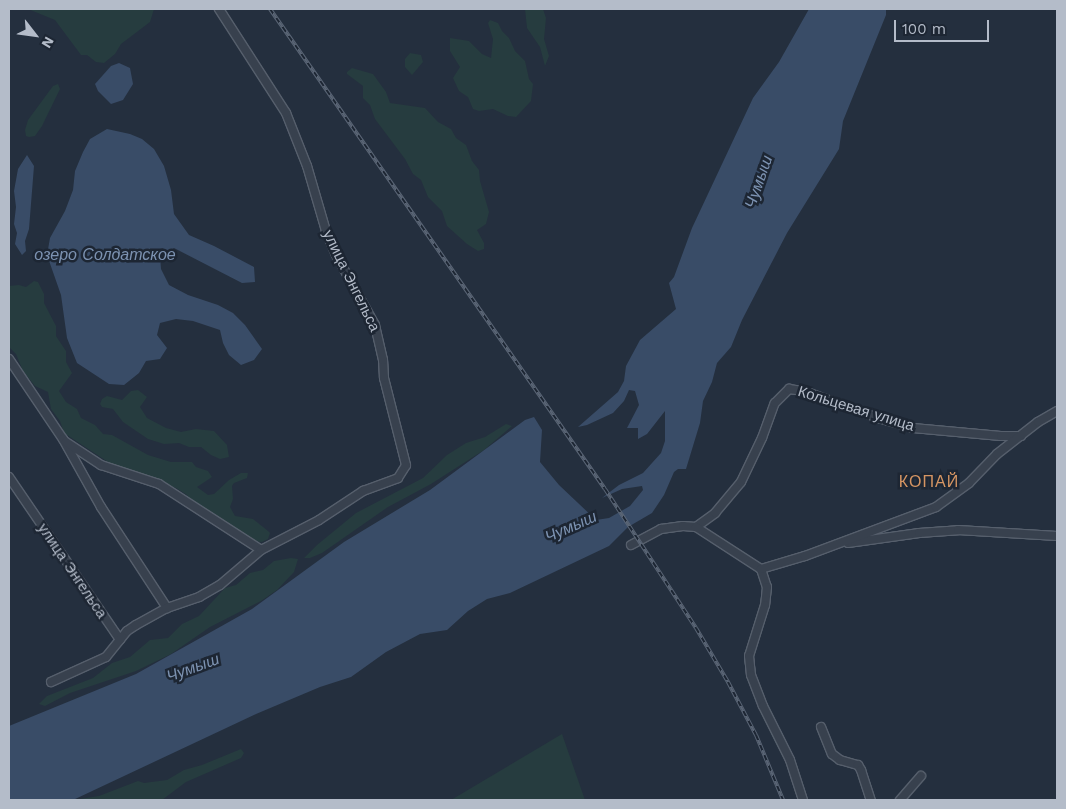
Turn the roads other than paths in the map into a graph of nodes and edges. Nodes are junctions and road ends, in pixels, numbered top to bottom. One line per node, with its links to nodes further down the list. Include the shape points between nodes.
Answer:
1 (219, 9): 11 (street, улица Энгельса, via 286,113 336,255 375,325 384,378 406,460 404,471 398,478 363,491 319,520)
2 (9, 359): 5 (street)
3 (1057, 411): 4 (street)
4 (1021, 436): 7 (street, Кольцевая улица, via 913,428 804,391 789,389 775,403 741,482 715,513); 10 (street, via 997,454 969,483 936,507)
5 (63, 439): 11 (street, via 101,465 167,489); 13 (street, via 101,507)
6 (9, 477): 14 (street, улица Энгельса)
7 (696, 527): 9 (street, via 661,529); 12 (street)
8 (1057, 536): 10 (street, via 958,530)
9 (631, 545)
10 (834, 545): 12 (street)
11 (261, 550): 13 (street, улица Энгельса, via 220,585 183,604)
12 (761, 569): 18 (street, via 767,587 765,605 749,656 751,675 790,760)
13 (167, 608): 14 (street, улица Энгельса, via 136,625)
14 (120, 640): 15 (street, улица Энгельса, via 106,657)
15 (51, 682)
16 (821, 727): 19 (street, via 832,754 858,765 862,770)
17 (921, 776): 20 (street)
18 (803, 800)
19 (871, 800)
20 (900, 800)

